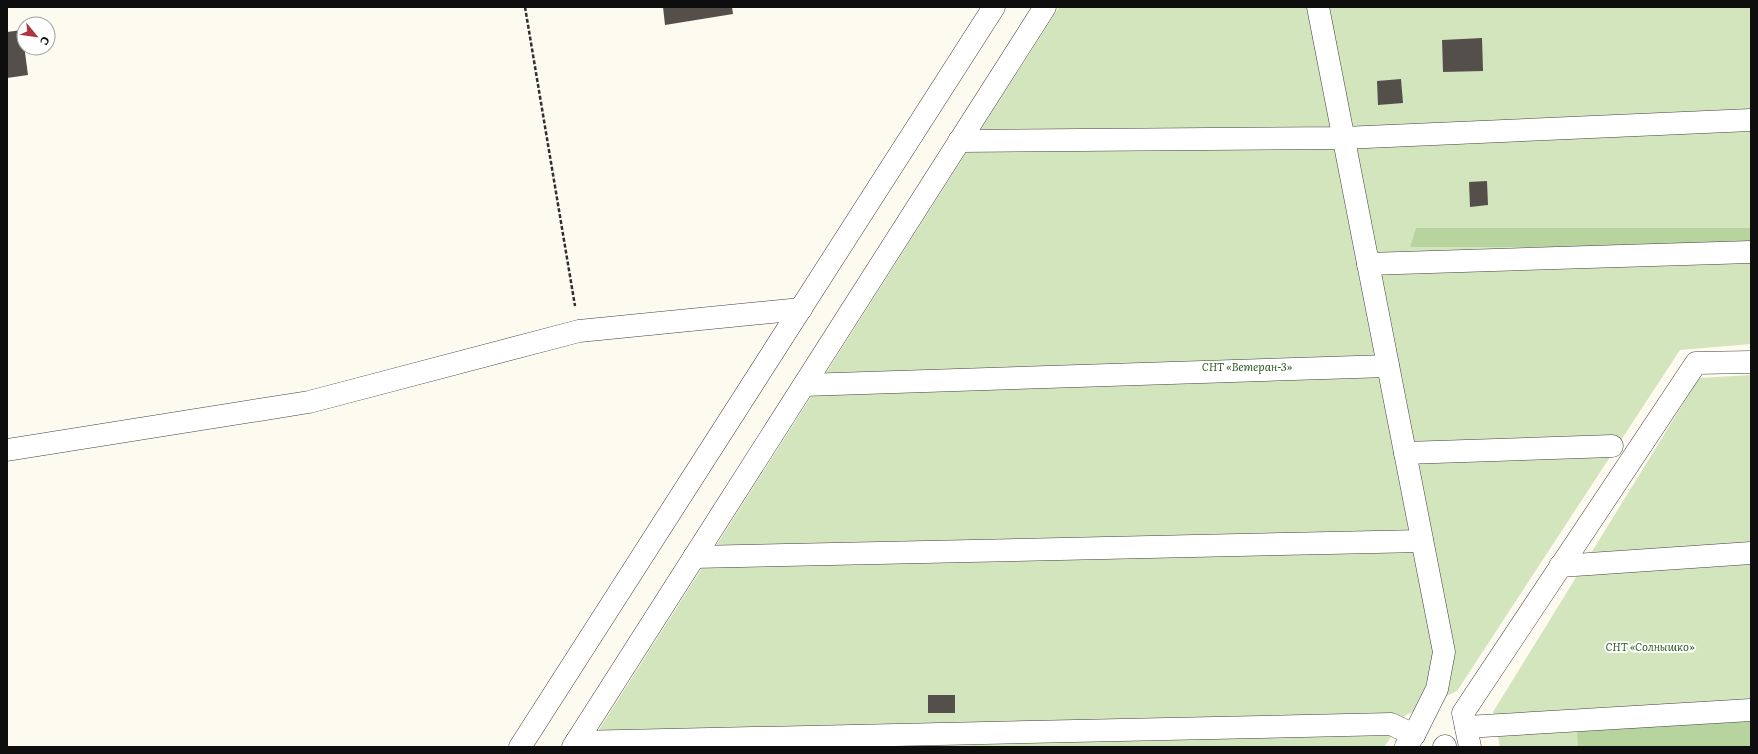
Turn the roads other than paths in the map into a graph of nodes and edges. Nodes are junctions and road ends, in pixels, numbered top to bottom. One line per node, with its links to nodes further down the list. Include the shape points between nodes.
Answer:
1 (994, 7): 9 (lane)
2 (1045, 7): 6 (lane)
3 (1318, 7): 5 (lane)
4 (1751, 120): 5 (lane)
5 (1343, 138): 6 (lane); 8 (lane)
6 (959, 141): 12 (lane)
7 (1751, 252): 8 (lane)
8 (1368, 264): 11 (lane)
9 (801, 309): 14 (lane, via 579,331 309,402); 24 (lane)
10 (1751, 362): 19 (lane, via 1696,363)
11 (1388, 366): 12 (lane); 15 (lane)
12 (804, 385): 18 (lane)
13 (1612, 446): 15 (lane)
14 (7, 450)
15 (1405, 453): 16 (lane)
16 (1422, 541): 18 (lane); 22 (lane, via 1444,652 1437,689)
17 (1751, 553): 19 (lane)
18 (694, 557): 23 (lane)
19 (1560, 566): 21 (lane, via 1463,713)
20 (1751, 710): 21 (lane)
21 (1468, 737)
22 (1410, 741): 23 (lane, via 1391,724)
23 (574, 745)
24 (520, 747)

